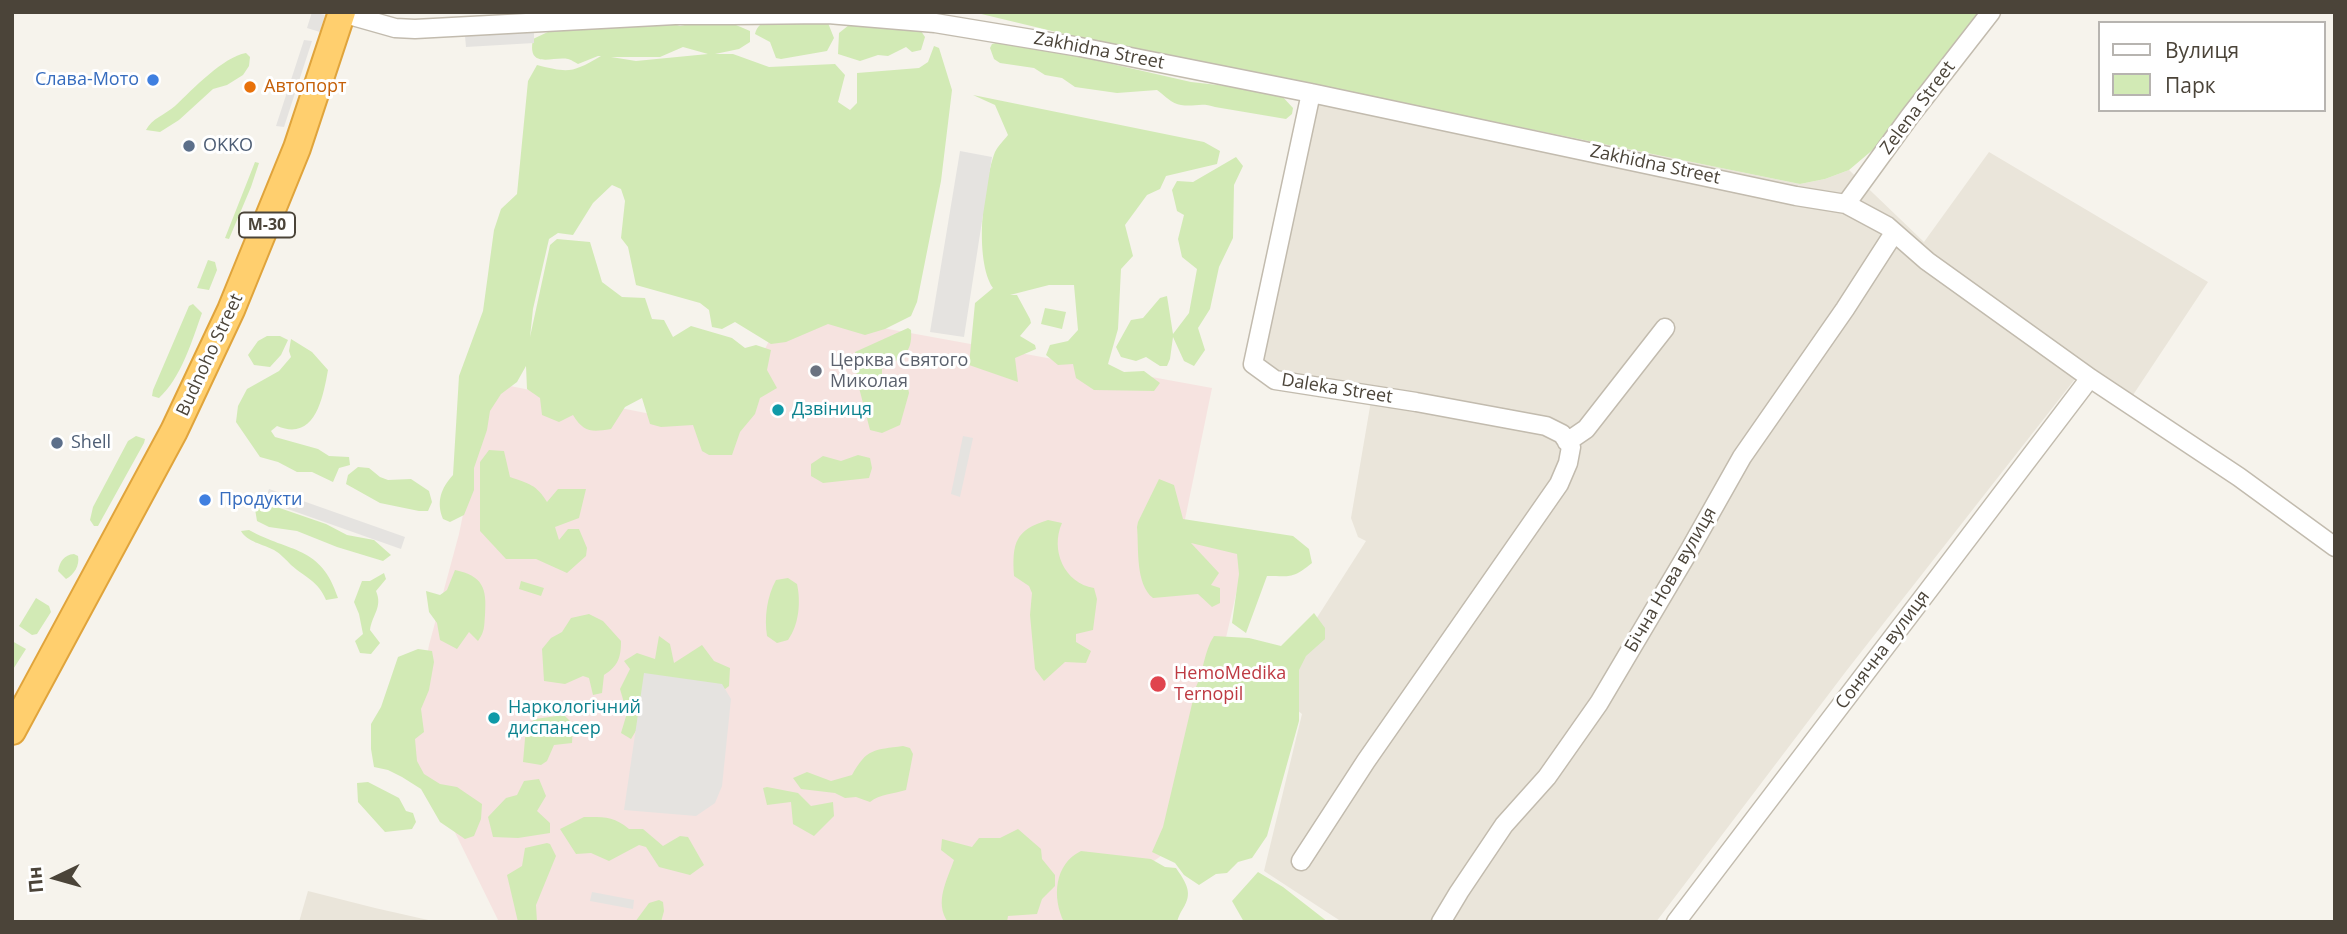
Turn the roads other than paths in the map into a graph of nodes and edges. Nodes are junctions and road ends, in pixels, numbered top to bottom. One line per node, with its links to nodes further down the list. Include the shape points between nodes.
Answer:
1 (1991, 12): 4 (street, Zelena Street)
2 (342, 13): 3 (street, Zakhidna Street, via 415,29 675,15 828,14 894,19 1042,40); 10 (highway, Budnoho Street / М-30, via 297,148 231,310 174,431)
3 (1311, 93): 4 (street, Zakhidna Street); 8 (street, Daleka Street, via 1253,364 1275,380 1546,426)
4 (1846, 204): 5 (street)
5 (1894, 233): 7 (street); 12 (street, Бічна Нова вулиця, via 1742,457 1599,703 1547,777 1504,825)
6 (1665, 328): 8 (street, via 1586,429)
7 (2090, 378): 9 (street); 13 (street, Сонячна вулиця)
8 (1567, 442): 11 (street, via 1571,447 1568,463 1559,484)
9 (2335, 547)
10 (13, 725)
11 (1301, 861)
12 (1441, 922)
13 (1676, 922)

